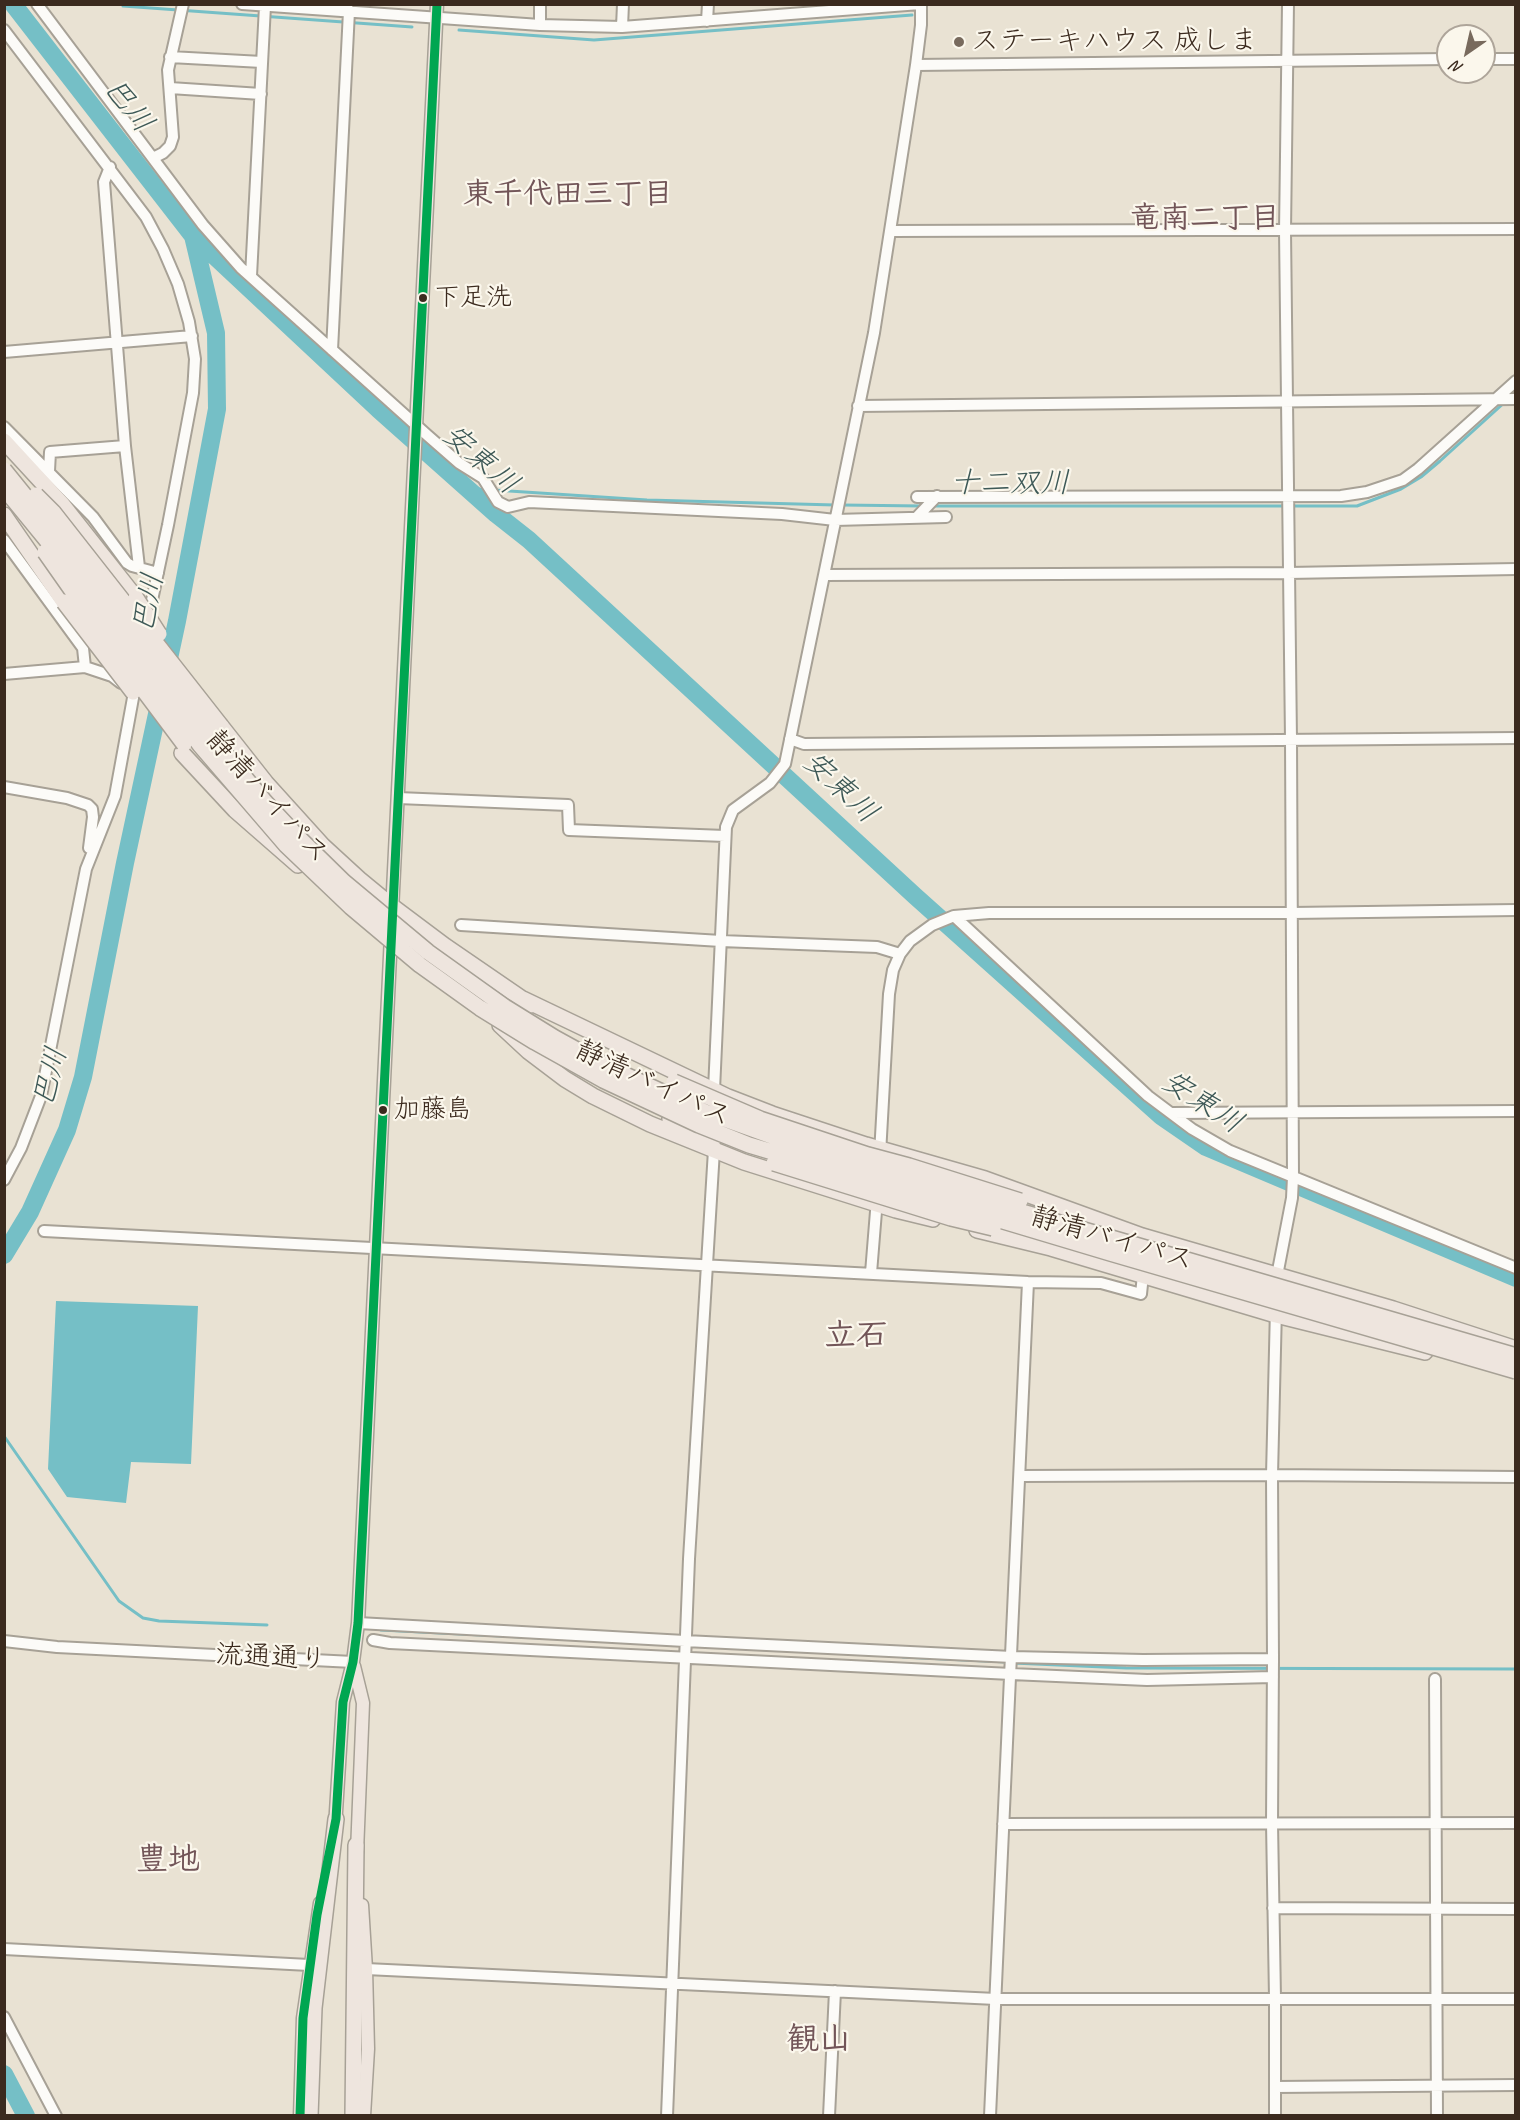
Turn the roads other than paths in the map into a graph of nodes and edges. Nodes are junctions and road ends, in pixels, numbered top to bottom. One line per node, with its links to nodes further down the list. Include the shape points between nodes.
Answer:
1 (37, 4): 26 (street)
2 (183, 4): 17 (street)
3 (242, 4): 9 (street)
4 (540, 4): 14 (street)
5 (623, 4): 15 (street)
6 (708, 4): 13 (street)
7 (920, 4): 11 (street); 23 (street)
8 (1288, 4): 21 (street)
9 (258, 5): 10 (street); 22 (street)
10 (347, 8): 12 (street); 34 (street)
11 (792, 9): 13 (street)
12 (436, 10): 14 (street); 42 (main road, 流通通り)
13 (707, 21): 15 (street)
14 (540, 25): 15 (street)
15 (622, 27)
16 (4, 30): 27 (street)
17 (170, 57): 22 (street); 24 (street)
18 (1436, 59): 21 (street)
19 (1496, 59): 20 (street)
20 (1515, 59)
21 (1288, 60): 23 (street); 30 (street)
22 (262, 62): 25 (street)
23 (916, 65): 29 (street)
24 (170, 88): 25 (street); 26 (street, via 173,137 170,146)
25 (261, 94): 31 (street)
26 (153, 158): 31 (street, via 203,225)
27 (110, 167): 32 (street, via 146,217 163,249 178,284); 33 (street, via 104,182)
28 (1515, 229): 30 (street)
29 (891, 231): 30 (street); 40 (street)
30 (1285, 231): 39 (street)
31 (251, 276): 34 (street)
32 (192, 336): 33 (street); 60 (street, via 193,393)
33 (117, 343): 35 (street); 44 (street)
34 (332, 350): 42 (street)
35 (4, 352)
36 (1515, 381): 37 (street)
37 (1496, 399): 38 (street); 39 (street); 51 (street, via 1403,480 1353,495)
38 (1515, 399)
39 (1287, 401): 40 (street); 51 (street)
40 (858, 406): 54 (street)
41 (4, 427): 47 (street)
42 (417, 429): 54 (street, via 483,478 498,502 508,507 529,502); 72 (main road, 流通通り)
43 (4, 441): 66 (highway, bridge, via 136,598)
44 (125, 446): 47 (street, via 50,452); 58 (street)
45 (4, 463): 66 (highway, bridge, via 53,512)
46 (4, 470): 97 (highway, 静清バイパス, bridge, via 265,802 384,917 505,1007 606,1066 705,1112 816,1152)
47 (49, 471): 58 (street, via 93,517 127,562)
48 (4, 488): 95 (highway, 静清バイパス, bridge, via 67,564 200,745 286,845 384,936 480,1008 603,1080 739,1141)
49 (4, 496): 70 (highway, bridge)
50 (937, 496): 51 (street); 52 (street); 56 (street)
51 (1288, 496): 61 (street)
52 (917, 497)
53 (4, 515): 70 (highway, bridge, via 109,663)
54 (835, 516): 56 (street); 62 (street)
55 (946, 517): 56 (street)
56 (916, 518)
57 (4, 540): 63 (street, via 83,648)
58 (139, 567): 60 (street)
59 (1515, 569): 61 (street)
60 (158, 573): 65 (street)
61 (1288, 573): 62 (street); 69 (street)
62 (824, 575): 68 (street)
63 (85, 667): 64 (street); 65 (street, via 112,676)
64 (4, 674)
65 (134, 692): 74 (street, via 115,796)
66 (221, 726): 75 (highway, via 323,846)
67 (1515, 738): 69 (street)
68 (790, 739): 69 (street, via 804,744); 73 (street, via 785,764 770,783 733,810 727,819)
69 (1291, 740): 77 (street)
70 (183, 748): 81 (highway, via 235,810)
71 (4, 787): 74 (street, via 67,798 92,809)
72 (398, 798): 73 (street, via 568,805 569,830); 75 (main road, 流通通り)
73 (725, 836): 80 (street)
74 (86, 869): 92 (street, via 41,1096)
75 (393, 907): 81 (main road, 流通通り); 83 (highway)
76 (1515, 910): 77 (street)
77 (1292, 913): 78 (street); 87 (street)
78 (954, 916): 82 (street, via 932,925); 88 (street)
79 (461, 925): 80 (street)
80 (721, 941): 82 (street, via 877,947); 85 (street)
81 (391, 946): 84 (highway); 96 (main road, 流通通り)
82 (900, 954): 89 (street, via 890,994)
83 (523, 999): 85 (highway); 97 (highway, bridge, via 584,1036 674,1082 760,1119 1140,1239)
84 (496, 1021): 90 (highway, via 528,1051 593,1096); 95 (highway, bridge, via 569,1069 747,1154 951,1218)
85 (714, 1090): 89 (highway, via 783,1118)
86 (1515, 1111): 87 (street)
87 (1293, 1112): 88 (street); 91 (street)
88 (1171, 1113): 91 (street, via 1230,1151)
89 (880, 1149): 93 (street); 102 (highway, via 984,1179 1142,1236)
90 (714, 1150): 93 (highway); 98 (street)
91 (1293, 1177): 99 (street); 102 (street)
92 (4, 1180)
93 (877, 1204): 100 (street); 101 (highway)
94 (44, 1231): 96 (street)
95 (1081, 1245): 105 (highway, 静清バイパス, bridge)
96 (376, 1249): 98 (street); 114 (main road, 流通通り)
97 (1185, 1260): 106 (highway, 静清バイパス, bridge)
98 (707, 1265): 100 (street); 117 (street)
99 (1515, 1268)
100 (871, 1274): 103 (street)
101 (1143, 1275): 103 (street, via 1141,1294 1101,1284); 104 (highway)
102 (1276, 1275): 104 (street); 107 (highway)
103 (1028, 1282): 112 (street)
104 (1276, 1315): 109 (highway); 111 (street)
105 (1374, 1330): 109 (highway, 静清バイパス, bridge); 110 (highway, bridge)
106 (1456, 1339): 107 (highway, bridge); 108 (highway, 静清バイパス, bridge)
107 (1515, 1349)
108 (1515, 1356)
109 (1515, 1372)
110 (1515, 1381)
111 (1272, 1474): 112 (street); 113 (street); 120 (street)
112 (1020, 1476): 118 (street)
113 (1515, 1477)
114 (358, 1623): 117 (street); 121 (main road, 流通通り)
115 (373, 1640): 119 (street)
116 (4, 1641): 121 (street, 流通通り)
117 (685, 1641): 118 (street); 119 (street)
118 (1012, 1657): 120 (street); 122 (street)
119 (685, 1658): 122 (street); 137 (street)
120 (1273, 1659): 123 (street)
121 (354, 1662): 125 (main road, via 343,1702); 130 (main road, via 363,1703)
122 (1011, 1674): 123 (street, via 1147,1680); 128 (street)
123 (1273, 1677): 126 (street)
124 (1435, 1680): 129 (street)
125 (336, 1819): 135 (main road); 149 (highway, via 313,2019)
126 (1272, 1823): 128 (street); 129 (street); 131 (street)
127 (1515, 1823): 129 (street)
128 (1004, 1824): 139 (street)
129 (1435, 1824): 132 (street)
130 (356, 1845): 136 (main road); 150 (highway)
131 (1273, 1908): 132 (street); 140 (street)
132 (1435, 1908): 133 (street); 142 (street)
133 (1515, 1909)
134 (4, 1949): 135 (street)
135 (309, 1965): 148 (main road)
136 (366, 1969): 137 (street); 151 (main road, via 368,2049)
137 (673, 1984): 138 (street); 152 (street)
138 (835, 1991): 139 (street); 153 (street)
139 (996, 1998): 140 (street); 154 (street)
140 (1275, 1998): 142 (street); 146 (street)
141 (1515, 1999): 142 (street)
142 (1437, 2000): 144 (street)
143 (4, 2017): 147 (street)
144 (1438, 2085): 145 (street); 146 (street); 156 (street)
145 (1515, 2085)
146 (1275, 2087): 155 (street)
147 (56, 2115)
148 (300, 2115)
149 (310, 2115)
150 (353, 2115)
151 (364, 2115)
152 (667, 2115)
153 (829, 2115)
154 (990, 2115)
155 (1275, 2115)
156 (1437, 2115)

